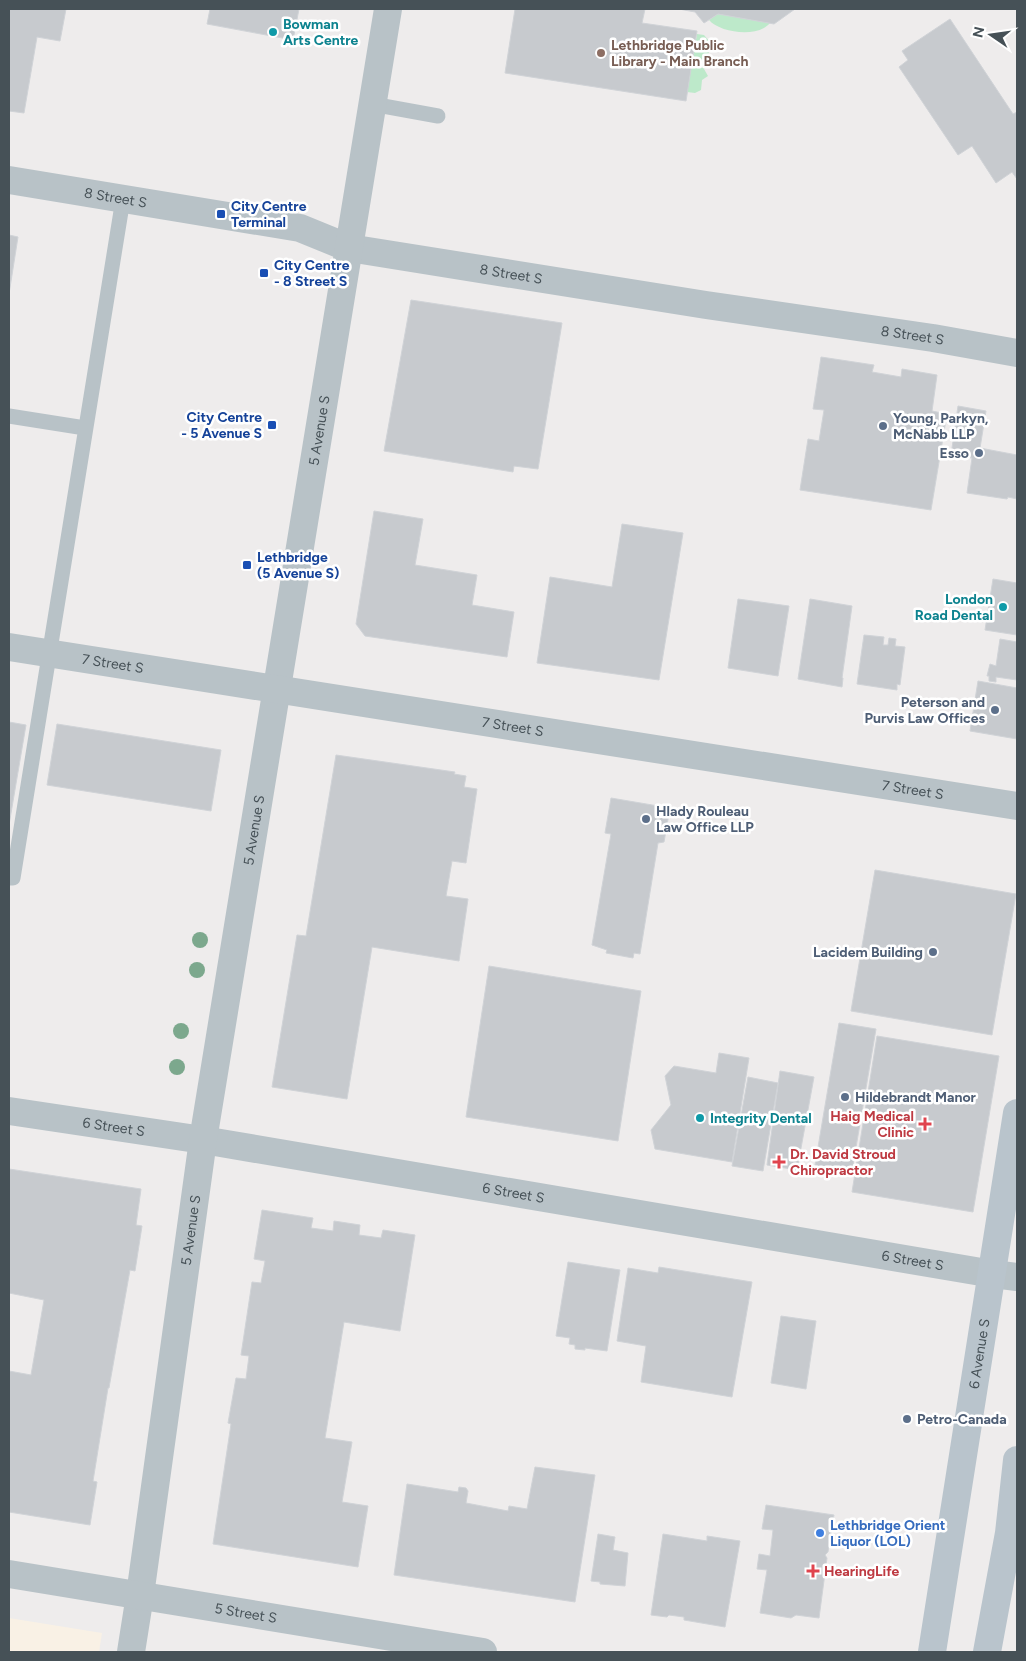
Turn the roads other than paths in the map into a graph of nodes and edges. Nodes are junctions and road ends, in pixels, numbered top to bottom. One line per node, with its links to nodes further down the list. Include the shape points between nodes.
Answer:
1 (388, 9): 2 (street, 5 Avenue S)
2 (372, 104): 3 (lane); 6 (street, 5 Avenue S)
3 (438, 116)
4 (9, 180): 5 (street, 8 Street S)
5 (123, 199): 6 (street, 8 Street S, via 300,228); 9 (lane)
6 (349, 248): 7 (street, 8 Street S); 12 (street, 5 Avenue S)
7 (1017, 353)
8 (9, 416): 9 (lane)
9 (86, 428): 11 (lane)
10 (9, 647): 11 (street, 7 Street S)
11 (49, 653): 12 (street, 7 Street S); 14 (lane, via 13,878)
12 (276, 689): 13 (street, 7 Street S); 17 (street, 5 Avenue S)
13 (1017, 806)
14 (9, 878)
15 (9, 1111): 17 (street, 6 Street S)
16 (1017, 1113): 18 (main road, 6 Avenue S)
17 (203, 1140): 18 (street, 6 Street S); 22 (street, 5 Avenue S)
18 (1005, 1276): 25 (main road, 6 Avenue S)
19 (1017, 1460): 20 (main road)
20 (1013, 1534): 26 (main road)
21 (9, 1574): 22 (street, 5 Street S)
22 (140, 1595): 23 (street, 5 Avenue S); 24 (street, 5 Street S)
23 (131, 1652)
24 (483, 1652)
25 (932, 1652)
26 (987, 1652)

